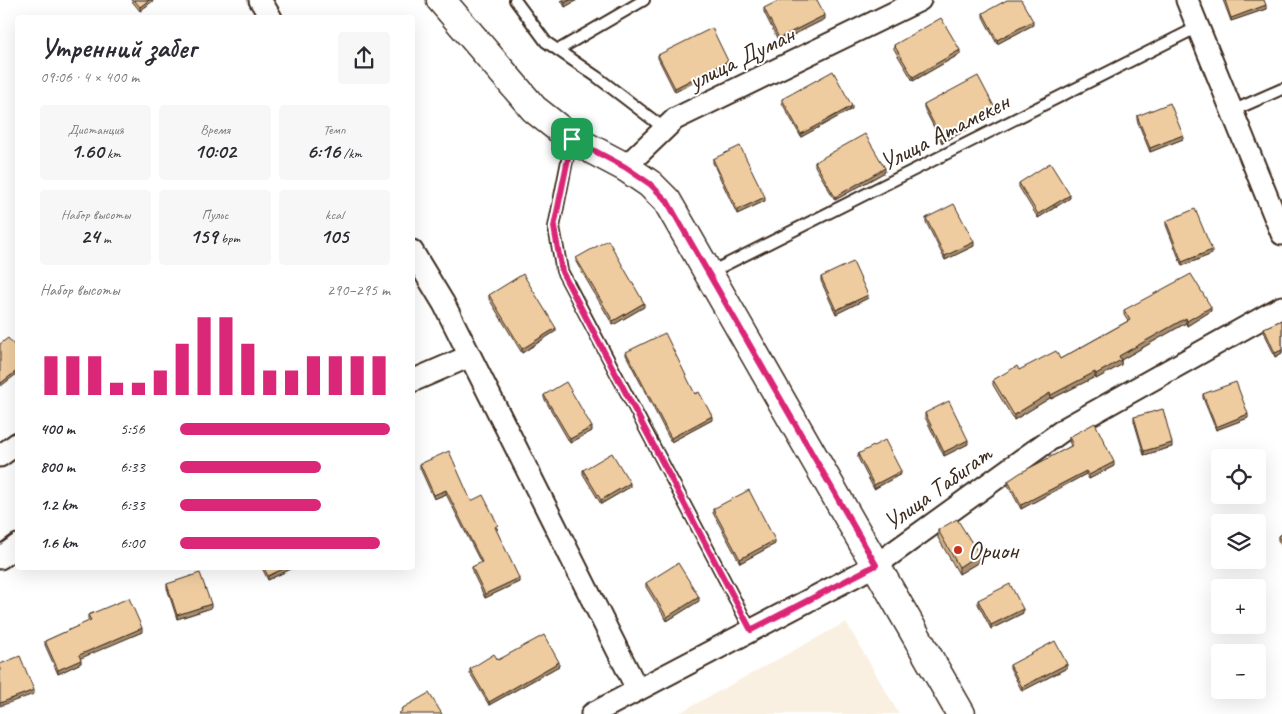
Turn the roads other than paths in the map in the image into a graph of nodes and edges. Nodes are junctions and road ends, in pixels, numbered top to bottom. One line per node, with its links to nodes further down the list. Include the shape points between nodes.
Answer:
1 (260, 0): 7 (street)
2 (515, 0): 9 (lane, via 546,42)
3 (644, 0): 9 (lane)
4 (920, 0): 12 (street, улица Думан, via 675,120)
5 (1187, 0): 8 (street)
6 (447, 2): 13 (street, via 534,109)
7 (269, 15)
8 (1198, 27): 11 (street); 17 (lane, Улица Атамекен)
9 (558, 50): 12 (lane)
10 (1282, 89): 11 (lane)
11 (1232, 111): 15 (street)
12 (665, 129): 14 (street, улица Думан)
13 (572, 139): 14 (street); 26 (lane, via 554,227 562,272)
14 (625, 167): 17 (street, via 650,184 667,201)
15 (1282, 234)
16 (415, 256): 19 (street)
17 (708, 273): 25 (street)
18 (1282, 307): 25 (street, Улица Табигат, via 1066,428)
19 (470, 356): 20 (street); 27 (street)
20 (415, 380)
21 (15, 445): 22 (street)
22 (0, 456)
23 (15, 547): 24 (street)
24 (0, 558)
25 (876, 565): 26 (street, Улица Табигат); 29 (street)
26 (751, 630): 27 (street, Улица Табигат)
27 (638, 689): 28 (street, Улица Табигат)
28 (592, 714)
29 (961, 714)

